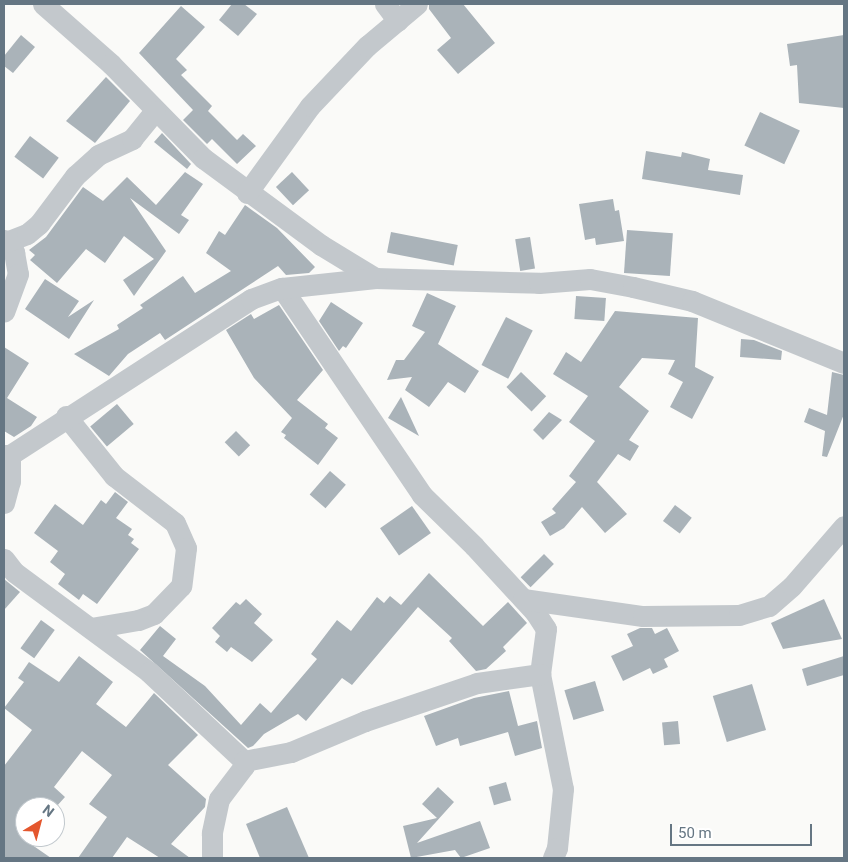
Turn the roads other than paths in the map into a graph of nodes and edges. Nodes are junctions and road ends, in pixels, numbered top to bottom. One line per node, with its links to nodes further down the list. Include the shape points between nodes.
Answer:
1 (43, 4): 5 (street, via 110,64)
2 (386, 4): 4 (street)
3 (417, 4): 4 (street)
4 (398, 21): 6 (street, via 367,46 310,106)
5 (155, 111): 6 (street); 7 (street, via 132,139 98,155 75,176 39,224 27,234)
6 (247, 193): 8 (street, via 321,246)
7 (5, 241): 10 (street, via 14,252 18,274)
8 (375, 278): 9 (street); 11 (street, via 539,283 590,279 633,286 692,301)
9 (282, 288): 12 (street, via 251,299); 17 (street, via 422,495)
10 (4, 312)
11 (844, 363)
12 (66, 416): 13 (street); 18 (street, via 114,476 175,523 186,548 181,586 154,614)
13 (7, 455): 14 (street, via 10,481)
14 (4, 503)
15 (844, 526): 17 (street, via 792,586 769,606 739,615 643,616)
16 (4, 559): 18 (street, via 14,572)
17 (523, 598): 19 (street, via 546,629)
18 (91, 628): 20 (street, via 149,672)
19 (540, 674): 20 (street, via 478,683 365,721 292,752); 22 (street, via 563,789 558,848)
20 (244, 761): 21 (street, via 244,766 219,799 212,833)
21 (212, 858)
22 (553, 858)

